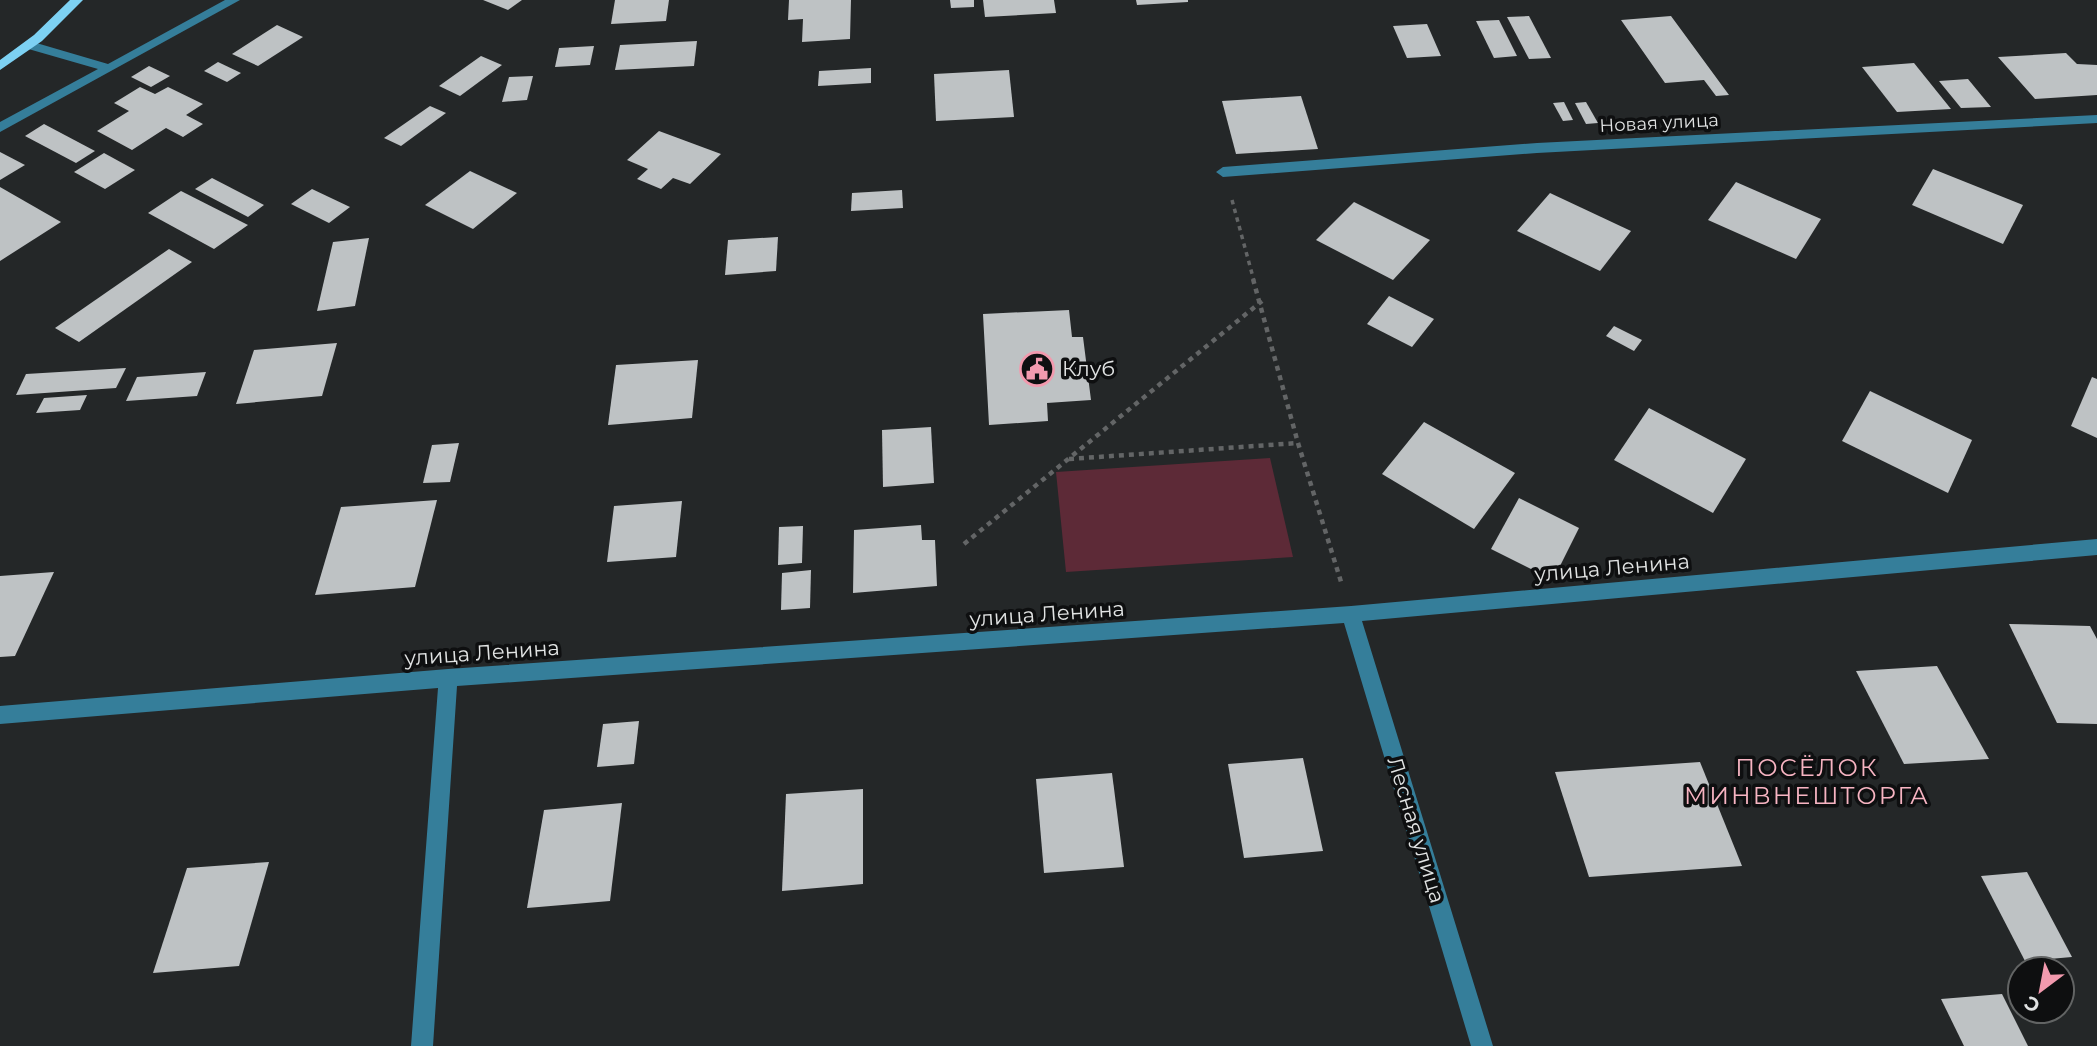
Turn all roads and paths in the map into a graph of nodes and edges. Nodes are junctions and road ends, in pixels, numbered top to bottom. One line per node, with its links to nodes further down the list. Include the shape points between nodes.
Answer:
1 (77, 0): 3 (main road)
2 (233, 0): 5 (street)
3 (29, 45): 4 (main road); 5 (street)
4 (0, 66)
5 (109, 68): 7 (street)
6 (2097, 119): 8 (street, Новая улица, via 1537,148)
7 (0, 128)
8 (1223, 172): 9 (path)
9 (1262, 301): 10 (path); 11 (path)
10 (1298, 443): 11 (path); 14 (path)
11 (1068, 459): 12 (path)
12 (964, 544)
13 (2097, 547): 14 (street, улица Ленина)
14 (1351, 614): 15 (street, улица Ленина); 18 (street, Лесная улица)
15 (448, 678): 16 (street, улица Ленина); 17 (street)
16 (0, 715)
17 (422, 1046)
18 (1482, 1046)

